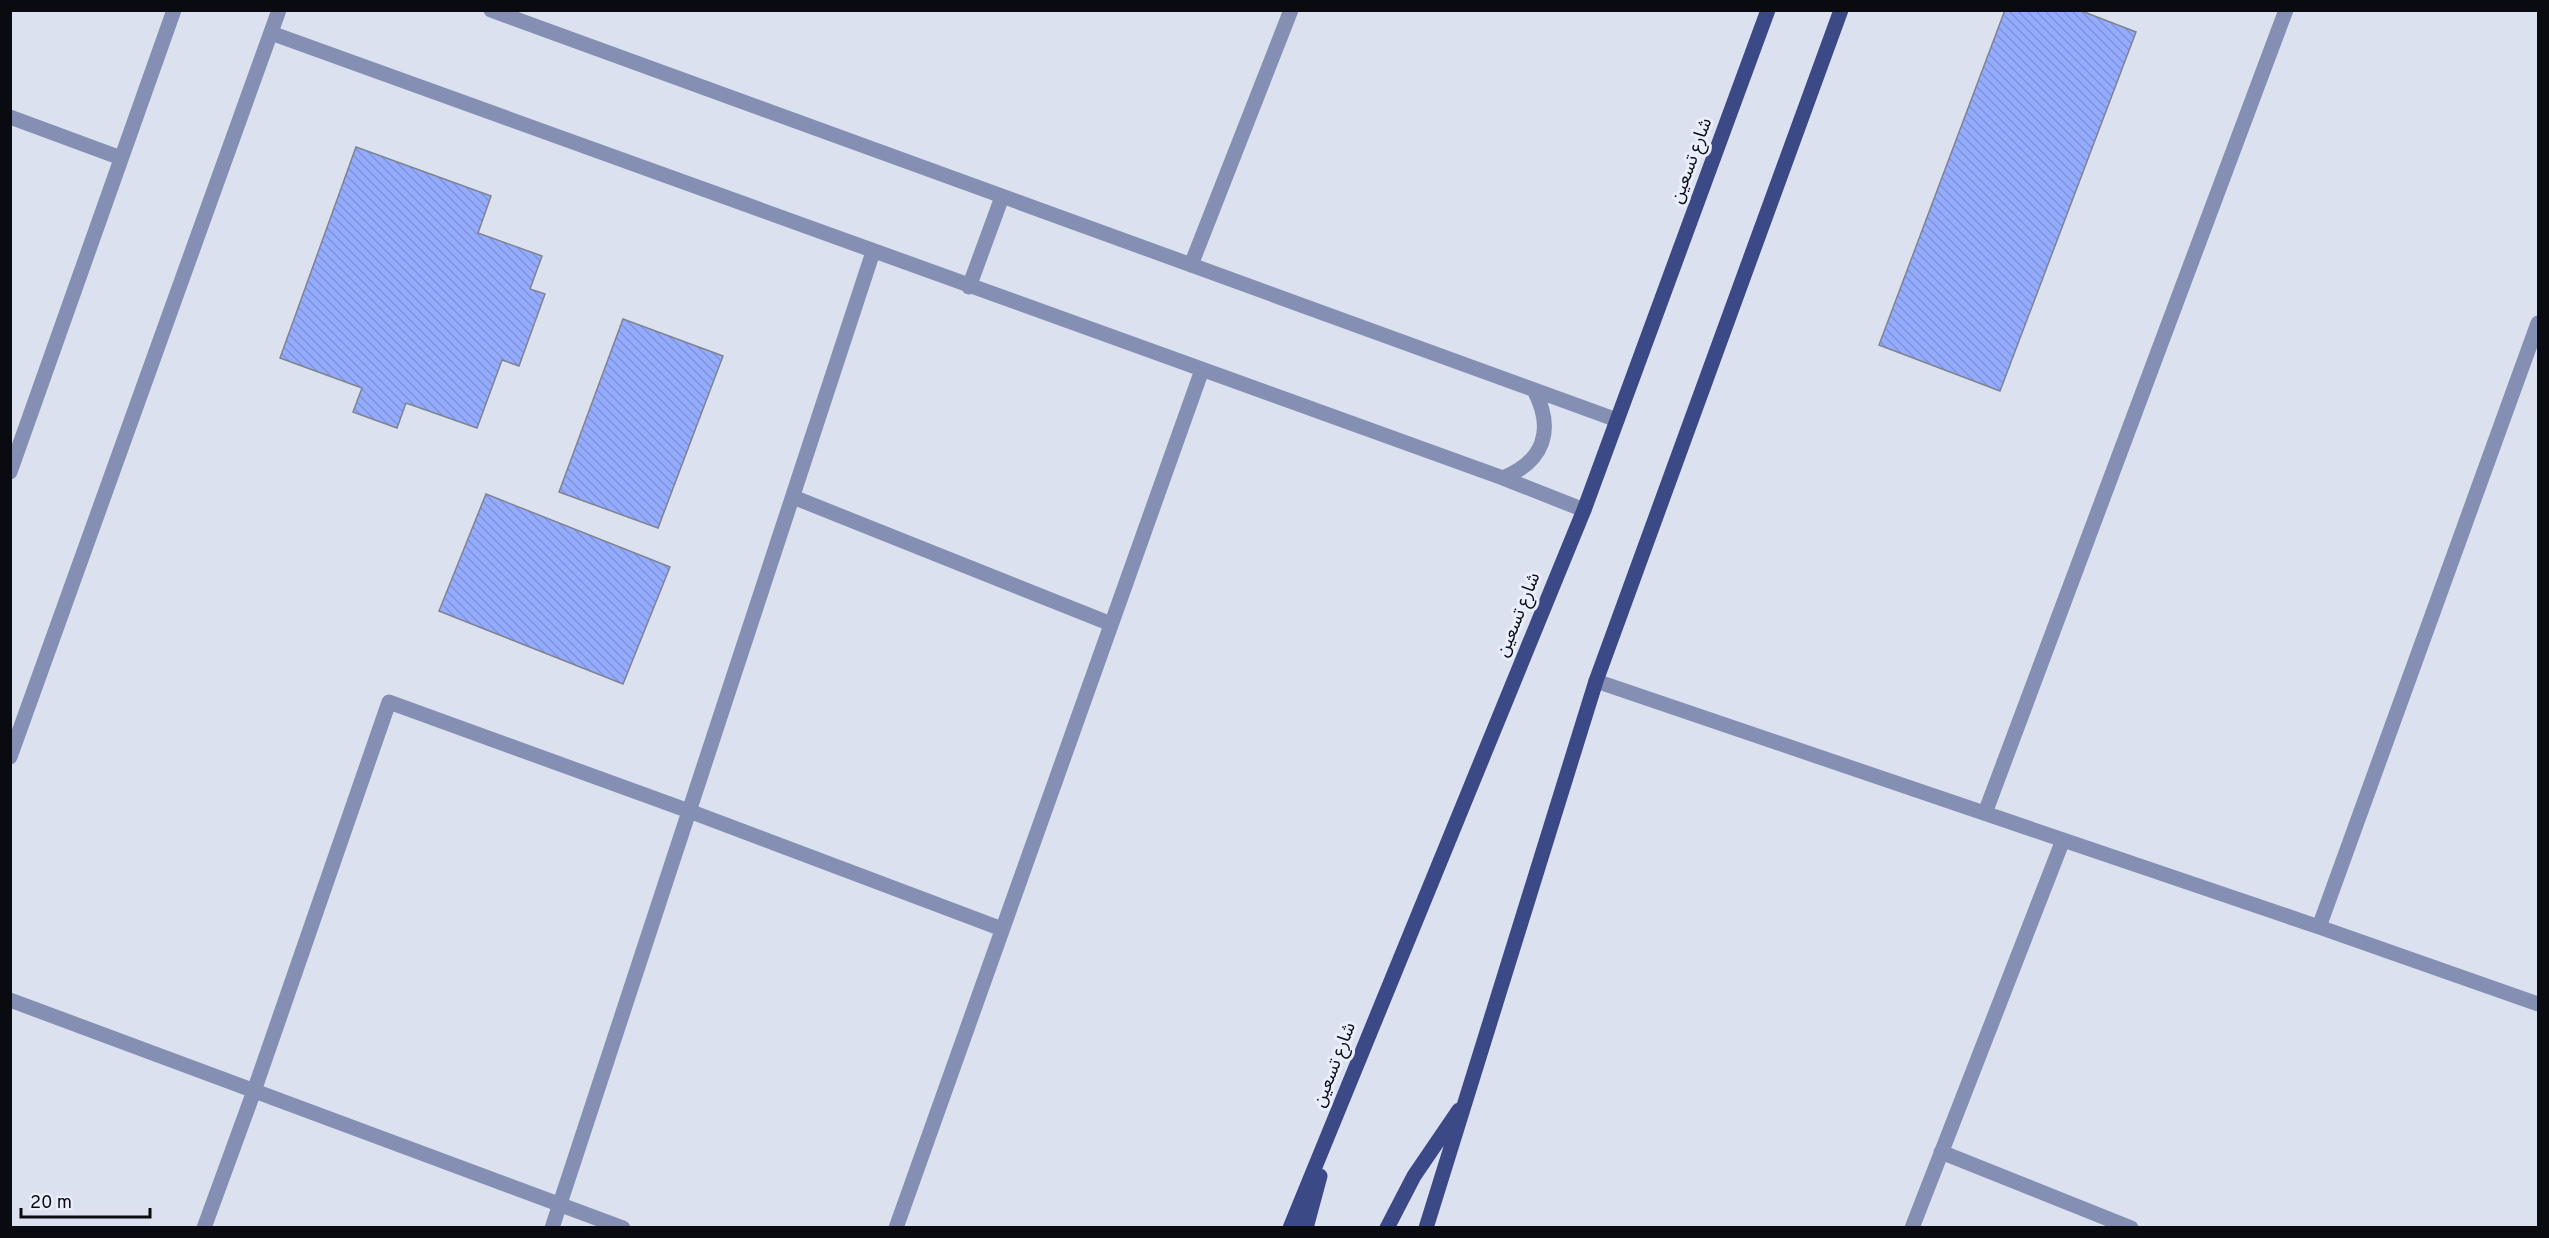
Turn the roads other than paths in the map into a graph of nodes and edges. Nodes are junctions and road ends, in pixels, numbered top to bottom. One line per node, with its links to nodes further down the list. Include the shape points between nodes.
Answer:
1 (174, 10): 10 (street)
2 (279, 10): 8 (street)
3 (491, 10): 11 (street)
4 (1291, 10): 13 (street)
5 (1768, 10): 18 (main road, شارع تسعين)
6 (1841, 10): 24 (main road)
7 (2286, 10): 27 (street)
8 (271, 33): 12 (street); 25 (street)
9 (10, 117): 10 (street)
10 (121, 158): 19 (street)
11 (1002, 197): 13 (street); 14 (street)
12 (873, 252): 14 (street); 21 (street)
13 (1191, 265): 17 (street)
14 (969, 287): 16 (street)
15 (2538, 323): 29 (street)
16 (1202, 370): 20 (street); 23 (street)
17 (1534, 390): 18 (street); 20 (street, via 1543,406 1546,425 1542,442 1534,459)
18 (1617, 420): 22 (main road, شارع تسعين)
19 (10, 472)
20 (1503, 478): 22 (street)
21 (793, 497): 23 (street); 26 (street)
22 (1584, 510): 35 (main road, شارع تسعين)
23 (1111, 624): 30 (street)
24 (1596, 681): 27 (street); 34 (main road)
25 (10, 757)
26 (689, 811): 30 (street); 33 (street, via 390,702); 37 (street)
27 (1985, 813): 28 (street)
28 (2063, 840): 29 (street); 36 (street)
29 (2319, 927): 32 (street)
30 (1002, 929): 41 (street)
31 (10, 1000): 33 (street)
32 (2538, 1004)
33 (254, 1090): 37 (street); 38 (street)
34 (1468, 1095): 44 (main road, via 1414,1176); 45 (main road)
35 (1332, 1127): 42 (main road, شارع تسعين); 43 (main road)
36 (1941, 1152): 46 (street); 47 (street)
37 (560, 1204): 39 (street); 40 (street)
38 (204, 1227)
39 (552, 1227)
40 (623, 1227)
41 (896, 1227)
42 (1290, 1227)
43 (1306, 1227)
44 (1387, 1227)
45 (1426, 1227)
46 (1912, 1227)
47 (2131, 1227)

